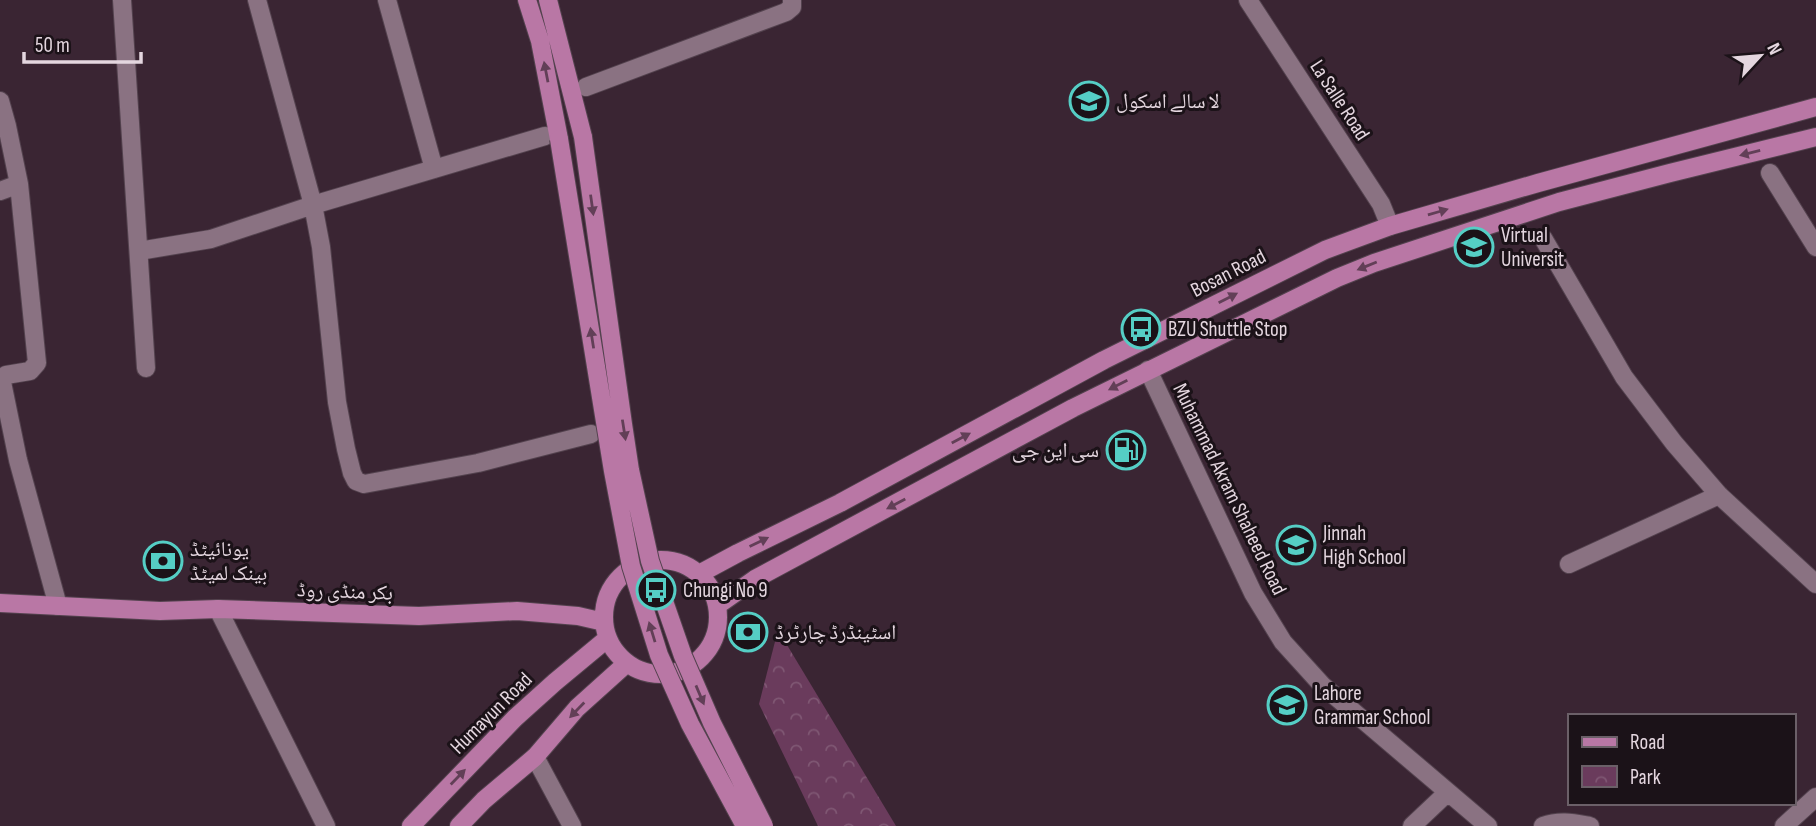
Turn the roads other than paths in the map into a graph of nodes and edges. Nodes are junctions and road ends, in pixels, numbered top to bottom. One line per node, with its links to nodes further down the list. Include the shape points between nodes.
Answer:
1 (122, 0): 21 (street)
2 (257, 0): 17 (street)
3 (387, 0): 13 (street)
4 (527, 0): 43 (main road, one-way to 4, bridge, via 659,655 631,566 559,139)
5 (548, 0): 44 (main road, one-way to 44, bridge, via 583,137 630,470 650,561 683,656)
6 (792, 0): 8 (street, via 786,12)
7 (1248, 0): 18 (street, La Salle Road, via 1381,205)
8 (586, 88)
9 (0, 101): 15 (street)
10 (1816, 107): 18 (main road, Bosan Road, one-way to 10)
11 (545, 136): 13 (street)
12 (1816, 137): 23 (main road, one-way to 23, via 1559,202 1374,263)
13 (434, 169): 17 (street)
14 (1770, 173): 20 (street)
15 (19, 184): 16 (street); 31 (street, via 37,363 30,371 2,380)
16 (0, 191)
17 (313, 205): 21 (street, via 211,239); 24 (street, via 337,402 356,481 364,484 478,463)
18 (1390, 226): 27 (main road, Bosan Road, one-way to 18, via 1153,335 1325,250)
19 (1543, 238): 25 (street, via 1624,377)
20 (1816, 247)
21 (139, 251): 22 (street)
22 (146, 368)
23 (1148, 370): 30 (main road, one-way to 30, via 755,579); 36 (street, Muhammad Akram Shaheed Road, via 1253,593 1283,642 1322,685)
24 (591, 434)
25 (1718, 495): 26 (street); 28 (street)
26 (1569, 564)
27 (699, 573): 30 (main road); 33 (main road, via 676,561 660,559 629,569 609,593)
28 (1816, 584)
29 (0, 603): 31 (main road, بکر منڈی روڈ)
30 (718, 605): 34 (main road, via 719,625 712,644 701,660 686,670 653,674)
31 (58, 606): 32 (main road, بکر منڈی روڈ)
32 (218, 609): 33 (main road, بکر منڈی روڈ, via 419,616 517,611 578,616); 38 (street)
33 (606, 630): 34 (main road, via 612,648); 39 (main road, Humayun Road, one-way to 33)
34 (627, 663): 35 (main road, one-way to 35, via 577,708)
35 (535, 757): 40 (main road); 41 (main road); 42 (street)
36 (1448, 792): 45 (street); 46 (street, Muhammad Akram Shaheed Road)
37 (1816, 797): 49 (street)
38 (326, 826)
39 (411, 826)
40 (458, 826)
41 (475, 826)
42 (572, 826)
43 (745, 826)
44 (764, 826)
45 (1412, 826)
46 (1488, 826)
47 (1543, 826): 48 (street, via 1556,822)
48 (1590, 826)
49 (1784, 826)

